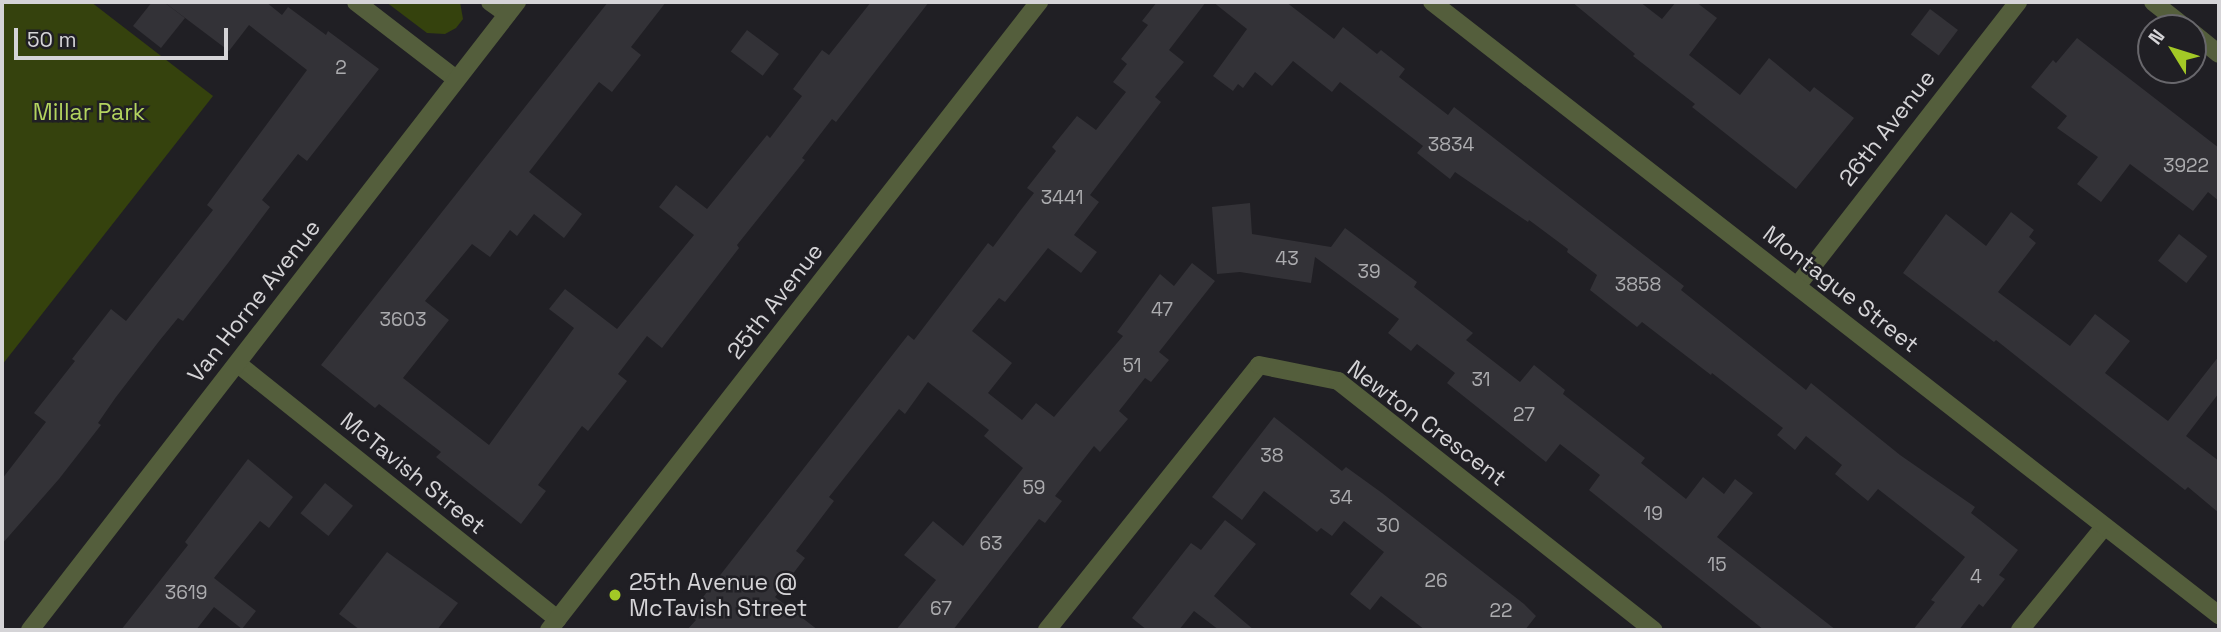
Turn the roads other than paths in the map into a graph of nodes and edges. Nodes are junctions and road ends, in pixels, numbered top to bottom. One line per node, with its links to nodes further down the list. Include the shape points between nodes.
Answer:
1 (356, 2): 9 (street)
2 (491, 2): 7 (street)
3 (1039, 2): 14 (street, 25th Avenue)
4 (1432, 2): 10 (street, Montague Street)
5 (2018, 2): 10 (street, 26th Avenue)
6 (2153, 2): 8 (street)
7 (512, 8): 9 (street, Van Horne Avenue)
8 (2168, 14)
9 (456, 79): 11 (street, Van Horne Avenue)
10 (1797, 286): 12 (street, Montague Street)
11 (238, 363): 14 (street, McTavish Street); 15 (street, Van Horne Avenue)
12 (2104, 527): 13 (street, Montague Street); 18 (street)
13 (2219, 615)
14 (553, 624)
15 (30, 630)
16 (1047, 630): 17 (street, Newton Crescent, via 1259,365 1338,381)
17 (1653, 630)
18 (2020, 630)

